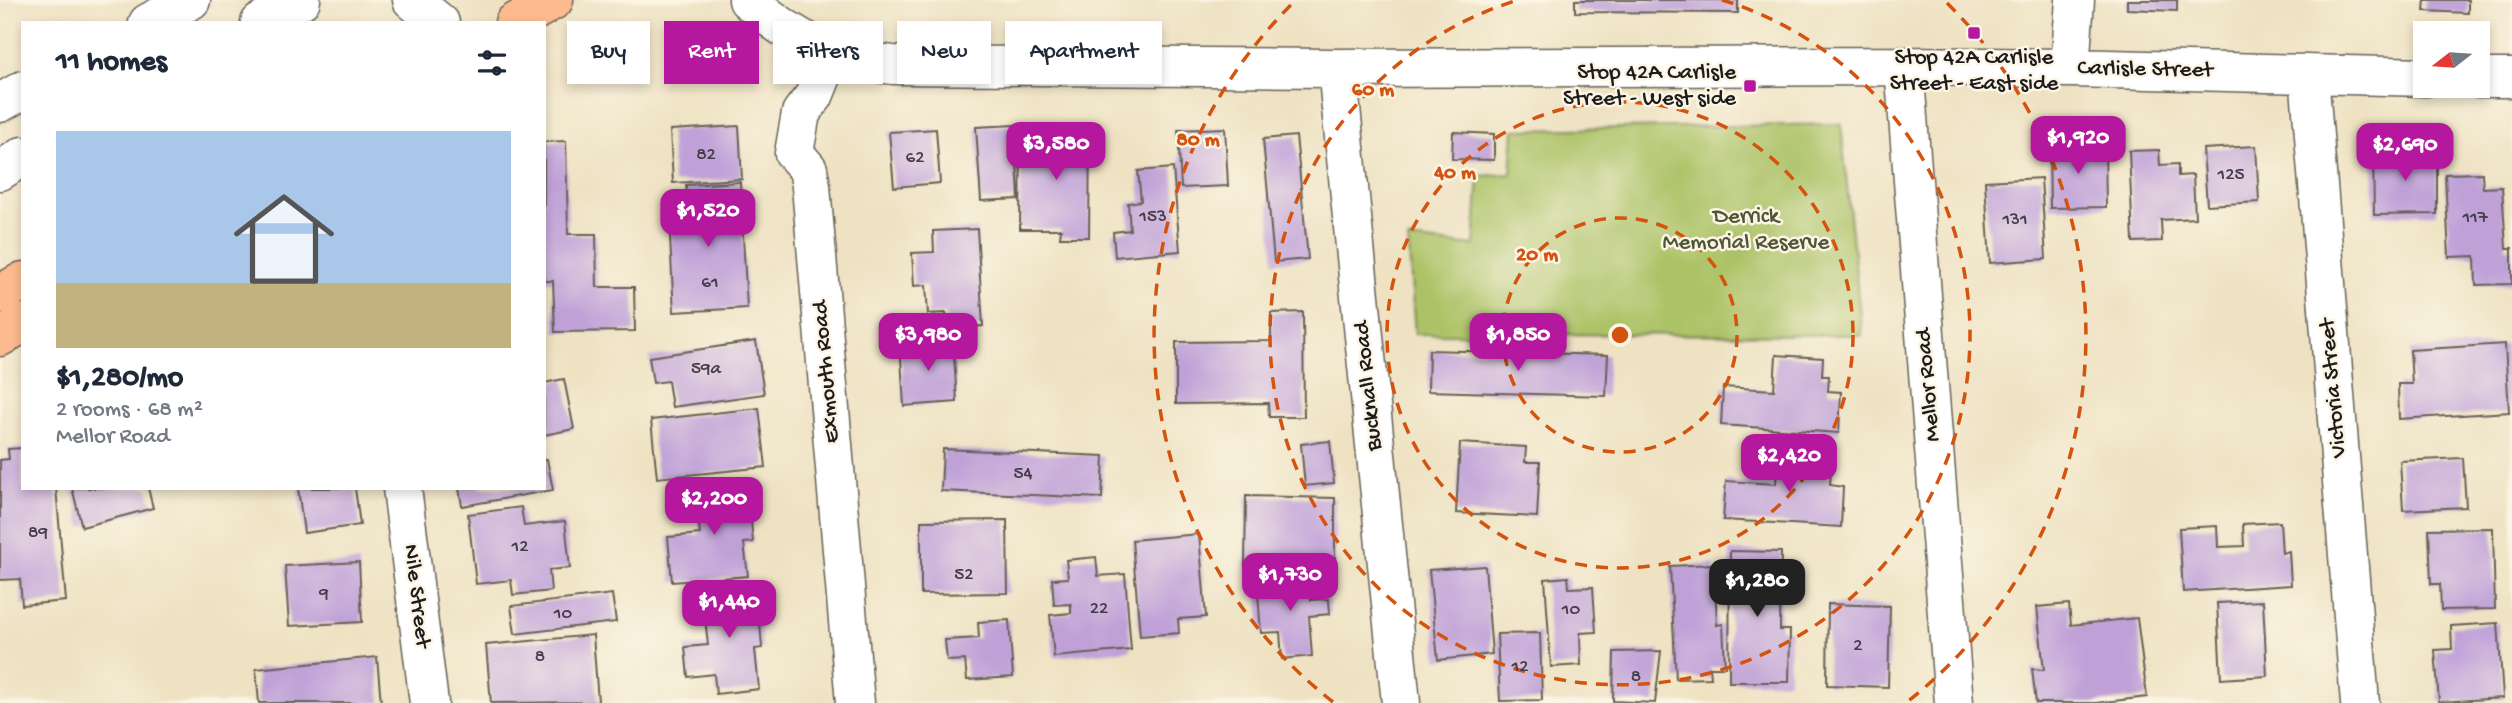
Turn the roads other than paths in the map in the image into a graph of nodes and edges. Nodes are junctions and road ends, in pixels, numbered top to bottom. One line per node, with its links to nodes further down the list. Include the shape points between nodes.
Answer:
1 (191, 0): 7 (street)
2 (301, 0): 8 (street)
3 (412, 0): 9 (street)
4 (554, 0): 10 (main road)
5 (748, 0): 11 (street, Carlisle Street)
6 (2075, 0): 15 (street)
7 (152, 21)
8 (264, 21)
9 (438, 21)
10 (517, 21)
11 (773, 21)
12 (883, 64): 14 (street, Carlisle Street)
13 (1904, 66): 14 (street, Carlisle Street); 15 (street, Carlisle Street); 31 (street, Mellor Road)
14 (1337, 68): 30 (street, Bucknall Road)
15 (2070, 68): 16 (street, Carlisle Street)
16 (2309, 74): 17 (street, Carlisle Street); 32 (street, Victoria Street)
17 (2413, 76)
18 (2490, 78): 19 (street)
19 (2512, 78)
20 (819, 84): 29 (street, Exmouth Road, via 801,113 794,153 808,169 811,186)
21 (21, 91): 22 (street)
22 (0, 103)
23 (21, 157): 24 (street)
24 (0, 171)
25 (21, 286): 26 (main road)
26 (8, 316)
27 (402, 490): 28 (street, Nile Street)
28 (429, 703)
29 (855, 703)
30 (1401, 703)
31 (1954, 703)
32 (2360, 703)

